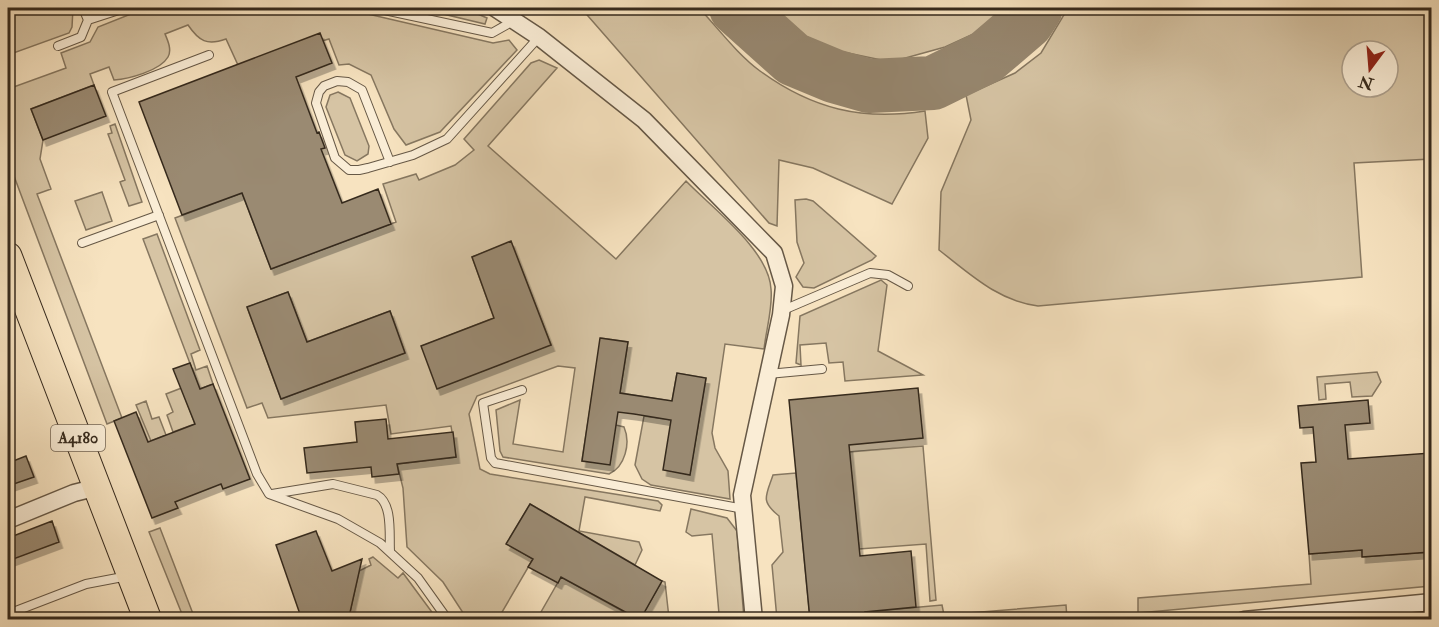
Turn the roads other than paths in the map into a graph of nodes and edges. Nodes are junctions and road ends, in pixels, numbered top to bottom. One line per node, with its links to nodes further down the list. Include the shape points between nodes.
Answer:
1 (83, 8): 6 (lane)
2 (125, 8): 6 (lane)
3 (375, 8): 5 (lane, via 492,33)
4 (495, 8): 5 (street)
5 (515, 19): 7 (street)
6 (88, 20): 8 (lane, via 81,37)
7 (539, 37): 10 (lane, via 447,139); 15 (street, via 644,120 774,253 784,286)
8 (58, 46)
9 (209, 55): 11 (lane, via 112,92)
10 (390, 162): 10 (lane, via 349,170 335,158 316,103 324,86 348,82 362,90)
11 (159, 215): 12 (lane); 20 (lane, via 257,474)
12 (82, 243)
13 (8, 256): 19 (main road, A4180)
14 (908, 286): 15 (lane, via 888,275 870,273)
15 (781, 311): 17 (street)
16 (822, 369): 17 (lane)
17 (768, 374): 21 (street, via 742,495)
18 (522, 390): 21 (lane, via 483,403 495,463)
19 (98, 487): 22 (street); 24 (main road, A4180)
20 (269, 494): 23 (lane, via 345,523); 23 (lane, via 333,484 377,495 387,506)
21 (744, 509): 29 (street)
22 (8, 520)
23 (390, 551): 28 (lane, via 418,578)
24 (131, 576): 26 (lane, via 86,584); 27 (main road, A4180)
25 (1431, 602): 30 (street)
26 (8, 614)
27 (148, 620)
28 (448, 620)
29 (754, 620)
30 (1244, 620)

